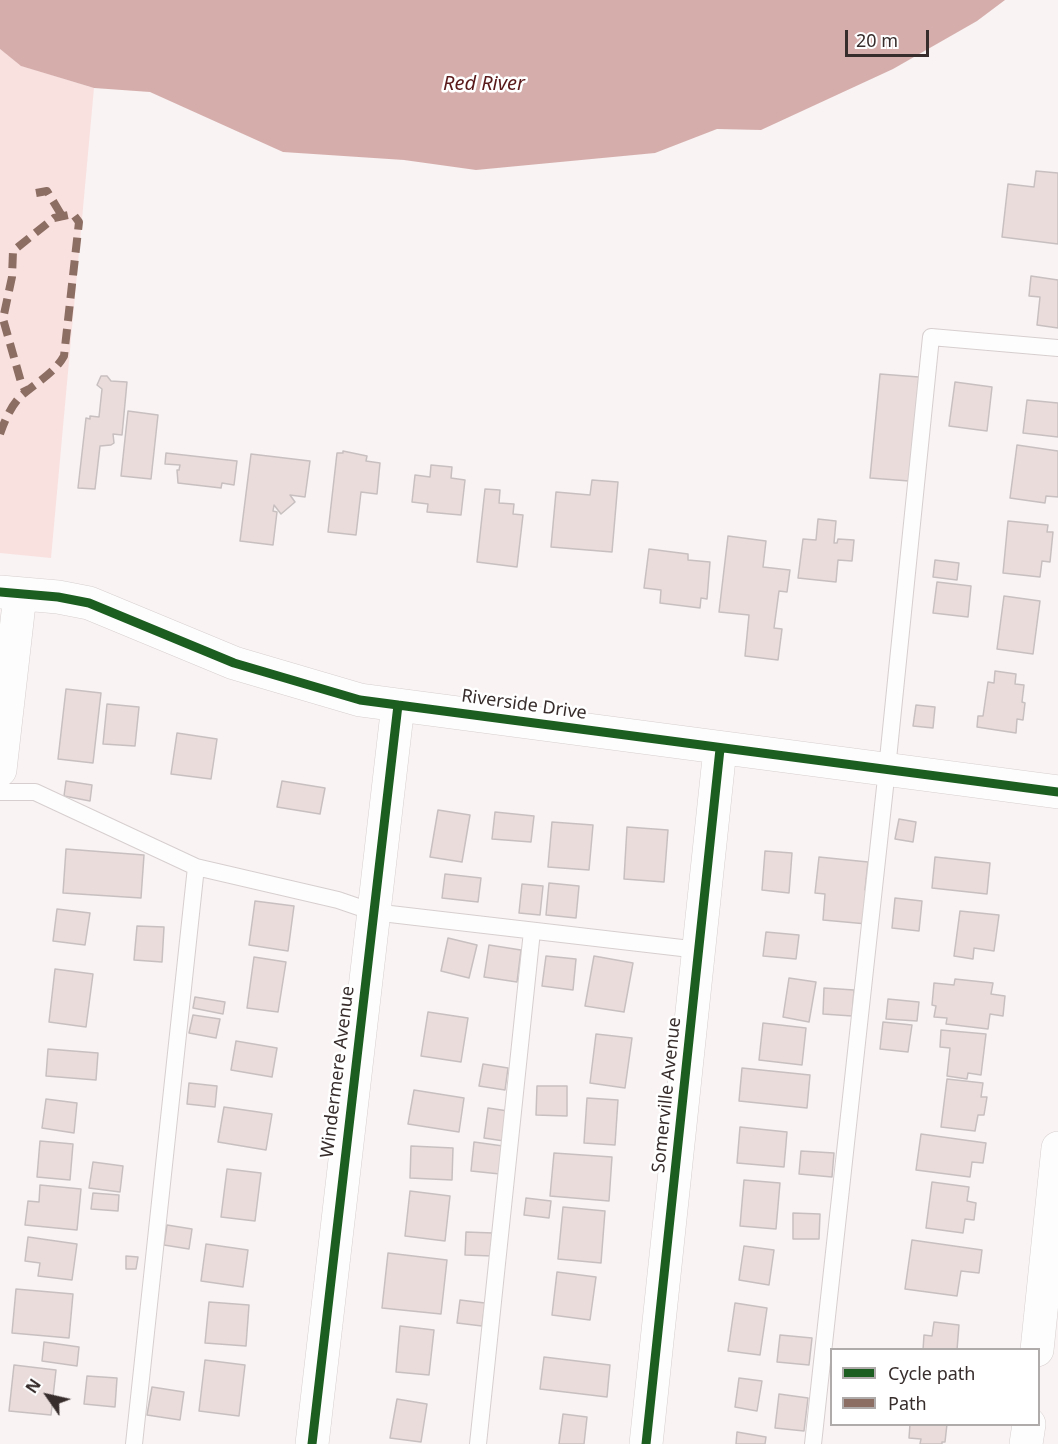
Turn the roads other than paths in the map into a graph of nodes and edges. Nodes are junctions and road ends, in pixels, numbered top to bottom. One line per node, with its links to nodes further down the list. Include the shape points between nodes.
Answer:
1 (1058, 348): 5 (lane, via 931,337)
2 (10, 593): 3 (street, Riverside Drive, via 89,603 234,663 360,700); 6 (street)
3 (398, 705): 4 (street, Riverside Drive); 10 (street, Windermere Avenue)
4 (720, 749): 5 (street, Riverside Drive); 12 (street, Somerville Avenue)
5 (887, 769): 8 (street, Riverside Drive); 20 (lane)
6 (0, 770)
7 (0, 792): 9 (lane, via 35,792)
8 (1058, 792)
9 (196, 867): 10 (lane, via 338,900); 16 (lane)
10 (373, 912): 11 (lane); 17 (street, Windermere Avenue)
11 (532, 931): 12 (lane); 18 (lane)
12 (699, 950): 19 (street, Somerville Avenue)
13 (1058, 1148): 14 (street)
14 (1036, 1348)
15 (1029, 1426): 21 (street)
16 (134, 1444)
17 (312, 1444)
18 (478, 1444)
19 (646, 1444)
20 (813, 1444)
21 (1026, 1444)

